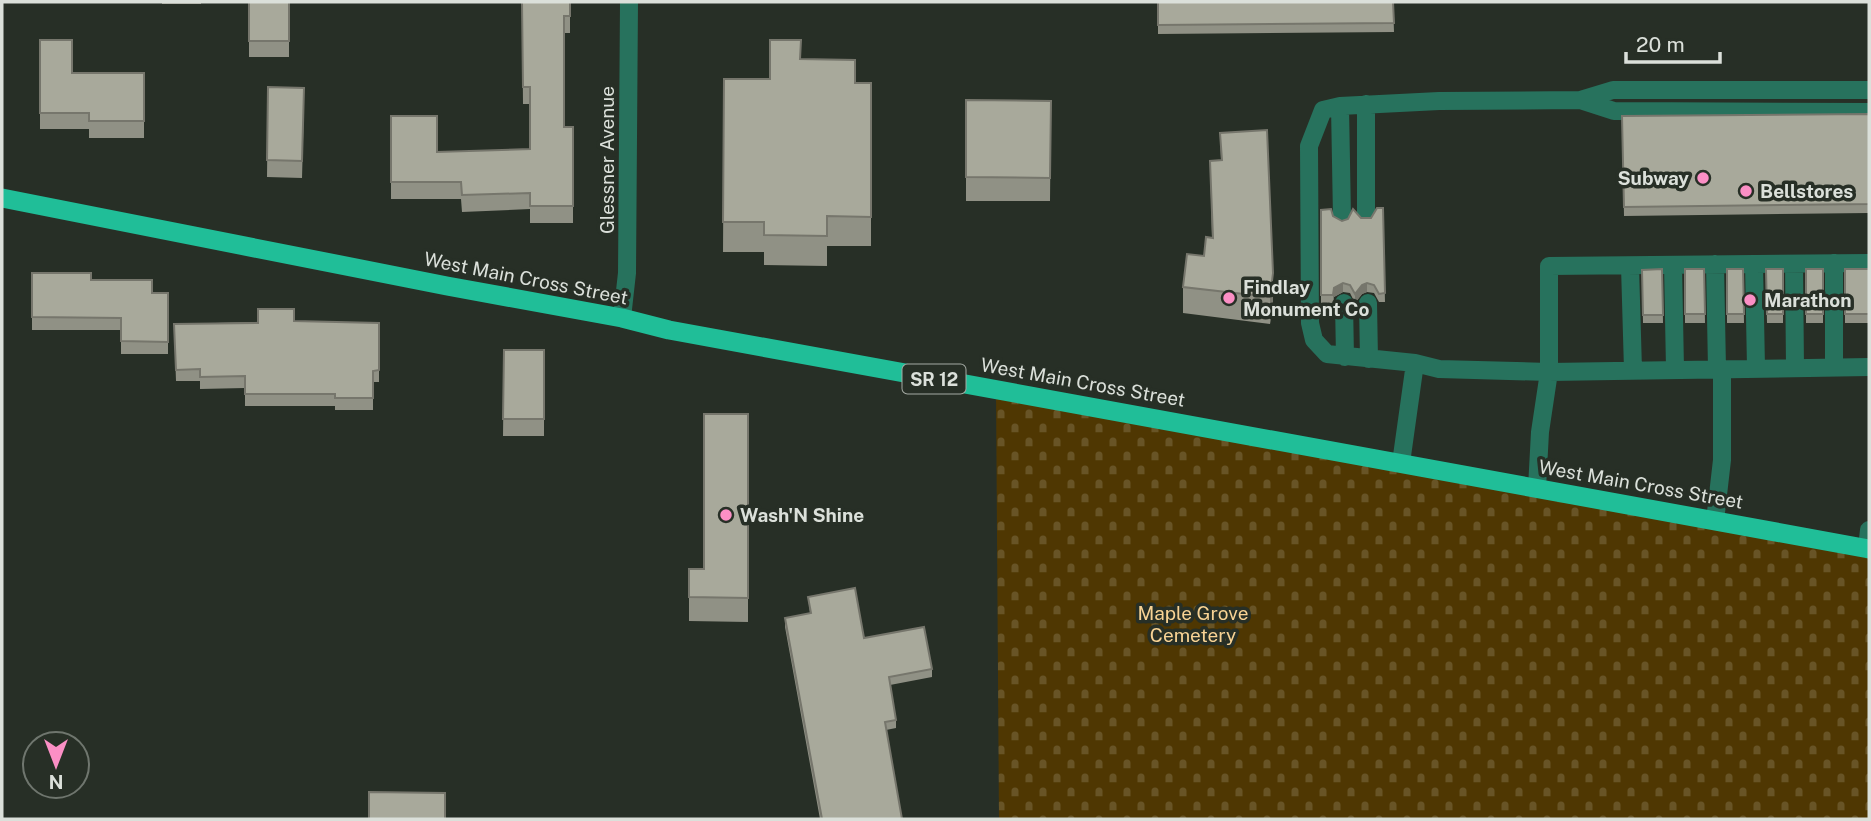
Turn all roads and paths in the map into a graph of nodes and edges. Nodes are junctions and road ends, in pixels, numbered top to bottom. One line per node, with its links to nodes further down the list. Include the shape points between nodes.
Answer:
1 (629, 2): 19 (street, Glessner Avenue, via 627,273)
2 (1869, 90): 3 (street, via 1613,90)
3 (1580, 100): 4 (street); 6 (street, via 1614,111)
4 (1366, 104): 5 (street); 8 (street)
5 (1339, 106): 9 (street); 20 (street, via 1323,110 1310,146 1310,323 1314,340 1328,354)
6 (1869, 112)
7 (2, 198): 19 (highway, West Main Cross Street / SR 12)
8 (1366, 217)
9 (1342, 218)
10 (1834, 263): 11 (street); 14 (street); 23 (street)
11 (1869, 263)
12 (1715, 264): 13 (street); 16 (street); 28 (street)
13 (1754, 264): 14 (street); 25 (street)
14 (1794, 264): 26 (street)
15 (1630, 265): 16 (street); 29 (street); 30 (street, via 1549,265)
16 (1673, 265): 27 (street)
17 (1344, 303): 20 (street)
18 (1368, 303): 21 (street)
19 (622, 318): 31 (highway, West Main Cross Street / SR 12)
20 (1345, 357): 21 (street)
21 (1369, 359): 22 (street)
22 (1415, 363): 30 (street, via 1439,369); 31 (street)
23 (1834, 367): 24 (street); 26 (street)
24 (1869, 367)
25 (1756, 368): 26 (street); 28 (street)
26 (1795, 368)
27 (1675, 369): 28 (street); 29 (street)
28 (1719, 369): 33 (street, via 1722,460)
29 (1633, 370): 30 (street)
30 (1549, 372): 32 (street)
31 (1401, 464): 32 (highway, West Main Cross Street / SR 12)
32 (1537, 488): 33 (highway, West Main Cross Street / SR 12)
33 (1715, 521): 34 (highway, West Main Cross Street / SR 12)
34 (1868, 542)

